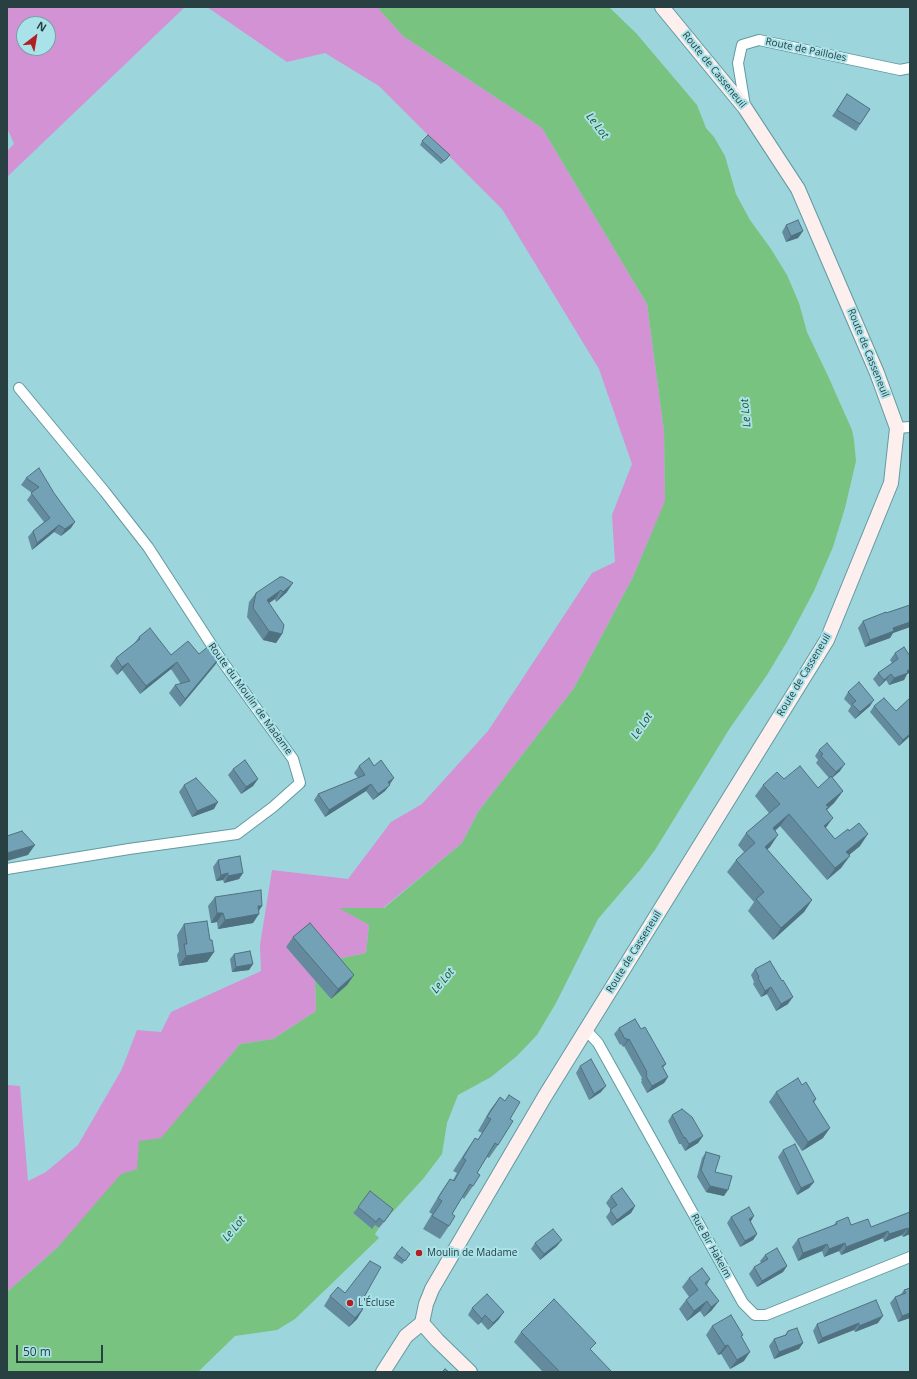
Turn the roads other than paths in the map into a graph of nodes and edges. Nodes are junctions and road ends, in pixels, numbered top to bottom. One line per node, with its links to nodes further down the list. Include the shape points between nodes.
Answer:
1 (662, 7): 3 (main road, Route de Casseneuil)
2 (910, 68): 3 (street, Route de Pailloles, via 900,70 759,40 742,45 738,63)
3 (745, 108): 5 (main road, Route de Casseneuil, via 798,188)
4 (19, 388): 6 (street, Route du Moulin de Madame, via 148,547 222,661 293,759 300,784 238,834)
5 (904, 428): 7 (main road, Route de Casseneuil, via 891,483 826,640)
6 (7, 869)
7 (586, 1030): 8 (street, Rue Bir Hakeim, via 598,1043 742,1303 755,1315 766,1315); 9 (main road, Route de Casseneuil, via 432,1289)
8 (910, 1257)
9 (422, 1323): 10 (main road, via 406,1336); 11 (main road)
10 (383, 1372)
11 (470, 1372)

